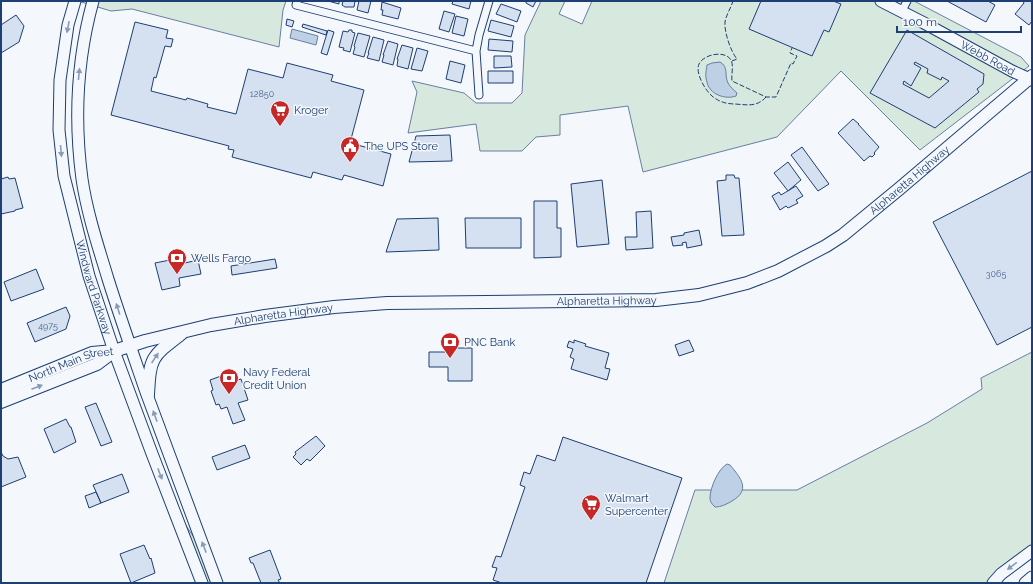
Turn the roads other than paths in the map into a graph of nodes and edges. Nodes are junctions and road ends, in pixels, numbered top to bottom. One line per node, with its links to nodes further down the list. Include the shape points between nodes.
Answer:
1 (75, 1): 12 (street, Windward Parkway, one-way to 12, via 68,25 60,80 59,130 64,176 89,276)
2 (93, 1): 11 (street, Windward Parkway, one-way to 2, via 97,244 82,180 78,91 81,56)
3 (297, 1): 7 (street, via 296,5)
4 (489, 1): 7 (street)
5 (881, 1): 6 (street, Webb Road)
6 (905, 6): 8 (street, Webb Road)
7 (476, 51): 9 (street)
8 (1031, 78): 10 (main road, Alpharetta Highway, via 843,235 785,268 733,287 656,300 400,302 334,307 265,316)
9 (479, 95)
10 (186, 331): 11 (main road, Alpharetta Highway); 14 (main road, one-way to 10, via 151,361 158,352)
11 (130, 346): 12 (main road, Alpharetta Highway); 14 (street, Windward Parkway)
12 (114, 351): 13 (main road, North Main Street, via 92,353); 15 (main road, North Main Street, one-way to 12, via 97,364); 18 (street, Windward Parkway, one-way to 18)
13 (1, 390)
14 (148, 395): 19 (street, Windward Parkway, one-way to 14)
15 (1, 402)
16 (1032, 551): 20 (street, one-way to 20)
17 (1032, 577): 21 (street)
18 (202, 583)
19 (217, 583)
20 (993, 583)
21 (1025, 583)

